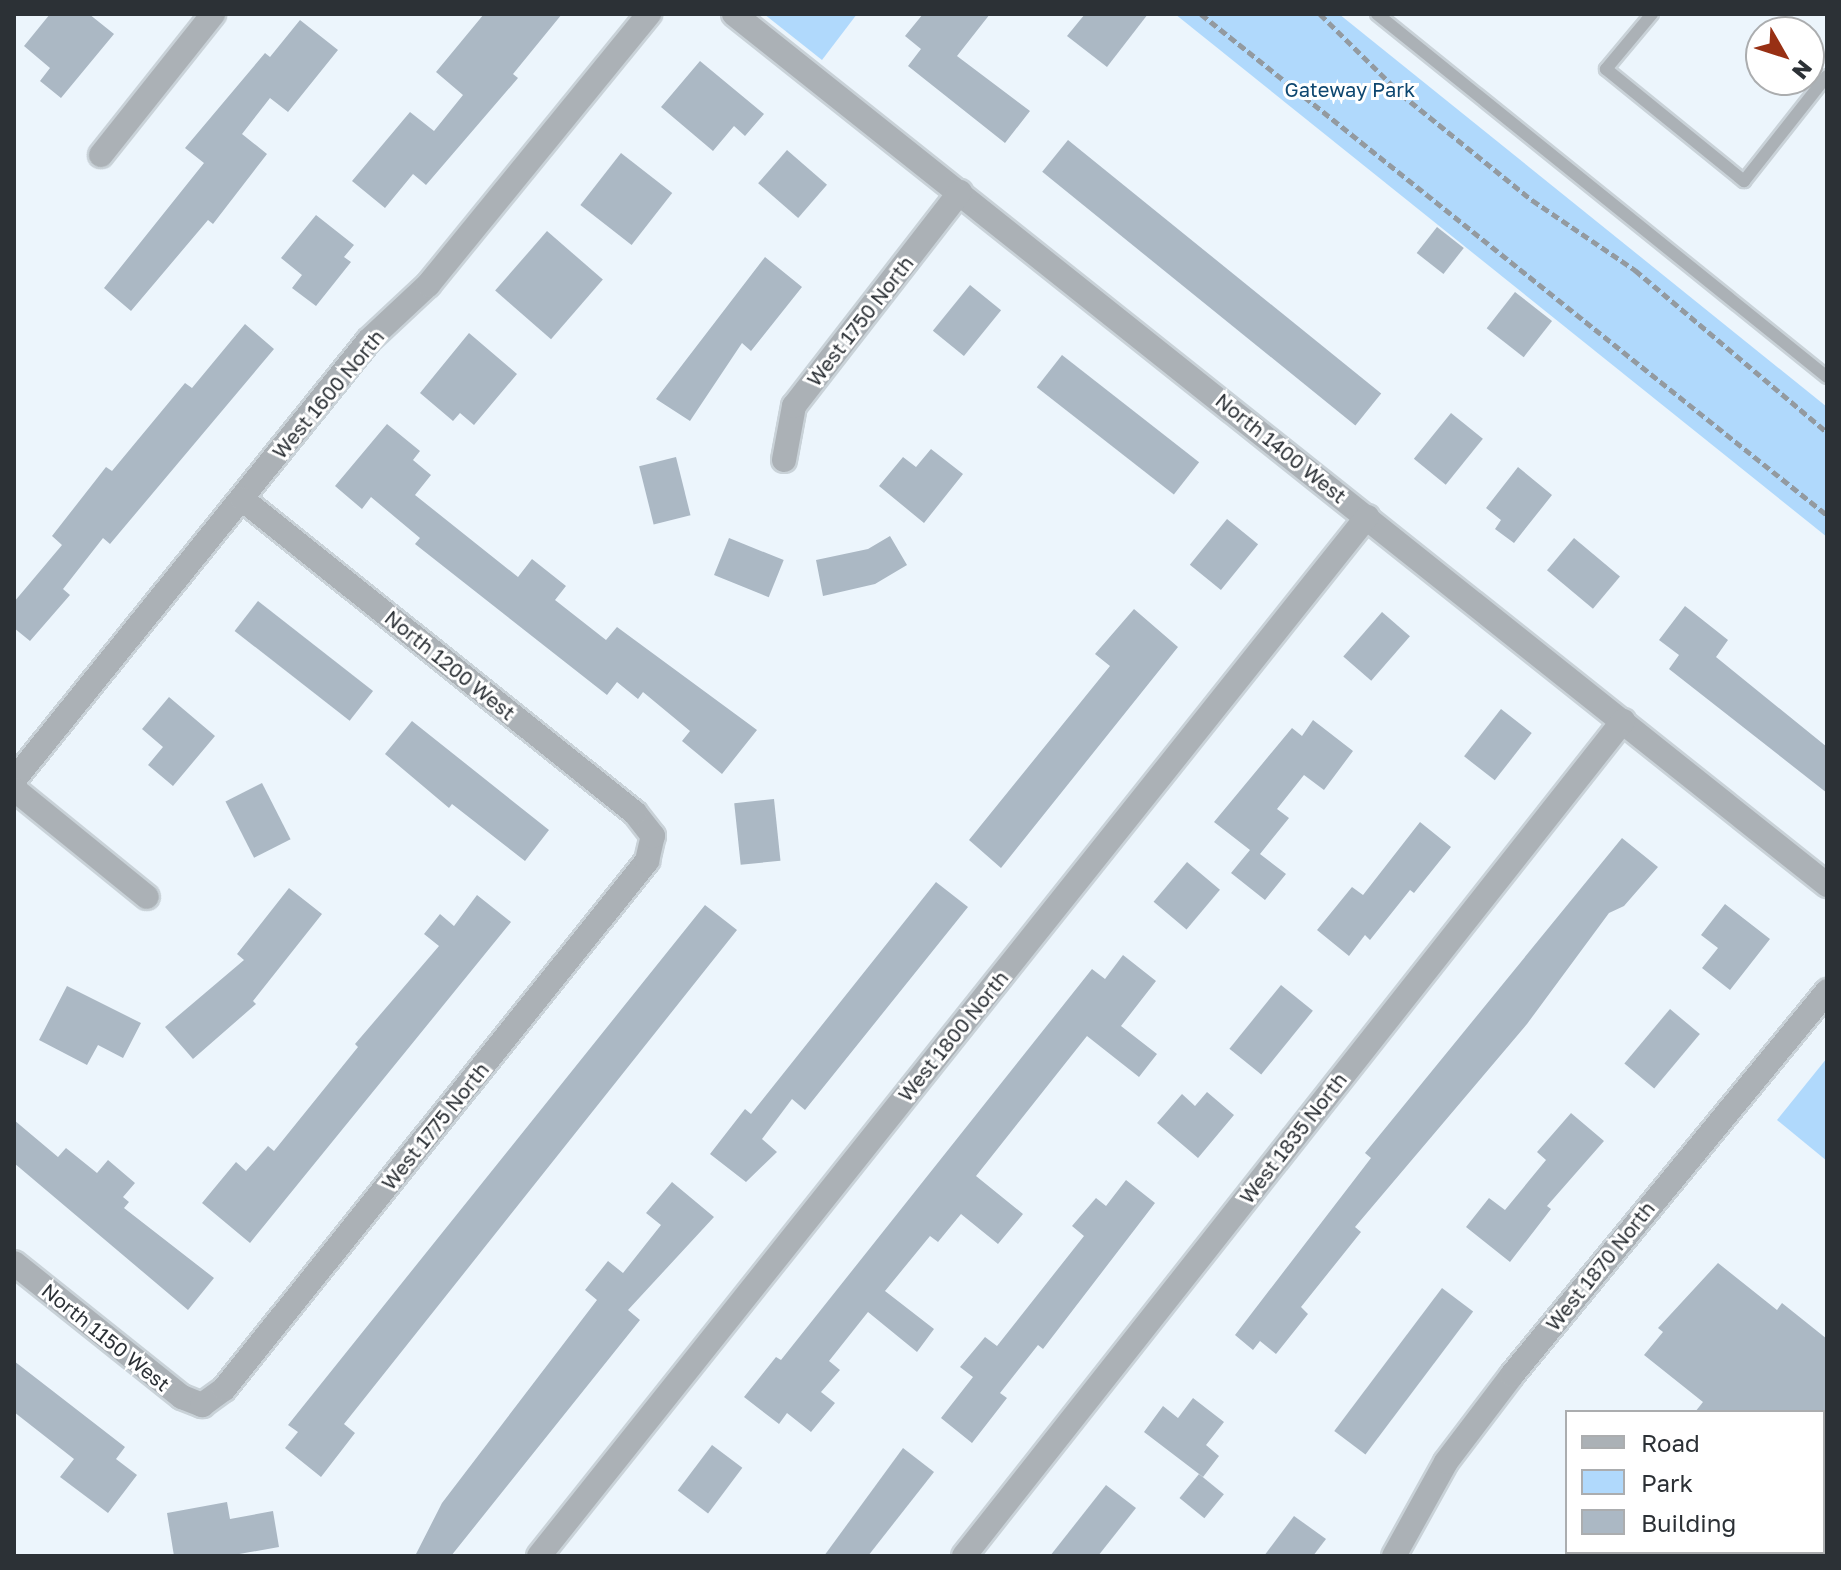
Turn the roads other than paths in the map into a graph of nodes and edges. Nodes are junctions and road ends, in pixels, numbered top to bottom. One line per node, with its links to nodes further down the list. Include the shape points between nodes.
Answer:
1 (213, 14): 7 (street)
2 (649, 14): 11 (street, West 1600 North, via 469,236 369,340)
3 (734, 14): 8 (street, North 1400 West)
4 (1377, 14): 9 (lane)
5 (1652, 14): 6 (lane, via 1606,69 1744,181)
6 (1827, 76)
7 (101, 155)
8 (960, 192): 10 (street, West 1750 North, via 794,406); 12 (street, North 1400 West)
9 (1827, 377)
10 (784, 460)
11 (242, 499): 14 (street, West 1600 North); 16 (street, North 1200 West, via 635,813)
12 (1367, 517): 13 (street, North 1400 West); 22 (street, West 1800 North)
13 (1623, 721): 17 (street, North 1400 West); 23 (street, West 1835 North)
14 (14, 780)
15 (14, 789): 18 (street)
16 (653, 836): 21 (street, West 1775 North, via 647,861 224,1389)
17 (1827, 885)
18 (147, 897)
19 (1827, 991): 24 (street, West 1870 North, via 1512,1375 1446,1462)
20 (14, 1263): 21 (street, North 1150 West, via 182,1397)
21 (202, 1405)
22 (539, 1556)
23 (964, 1556)
24 (1394, 1556)

